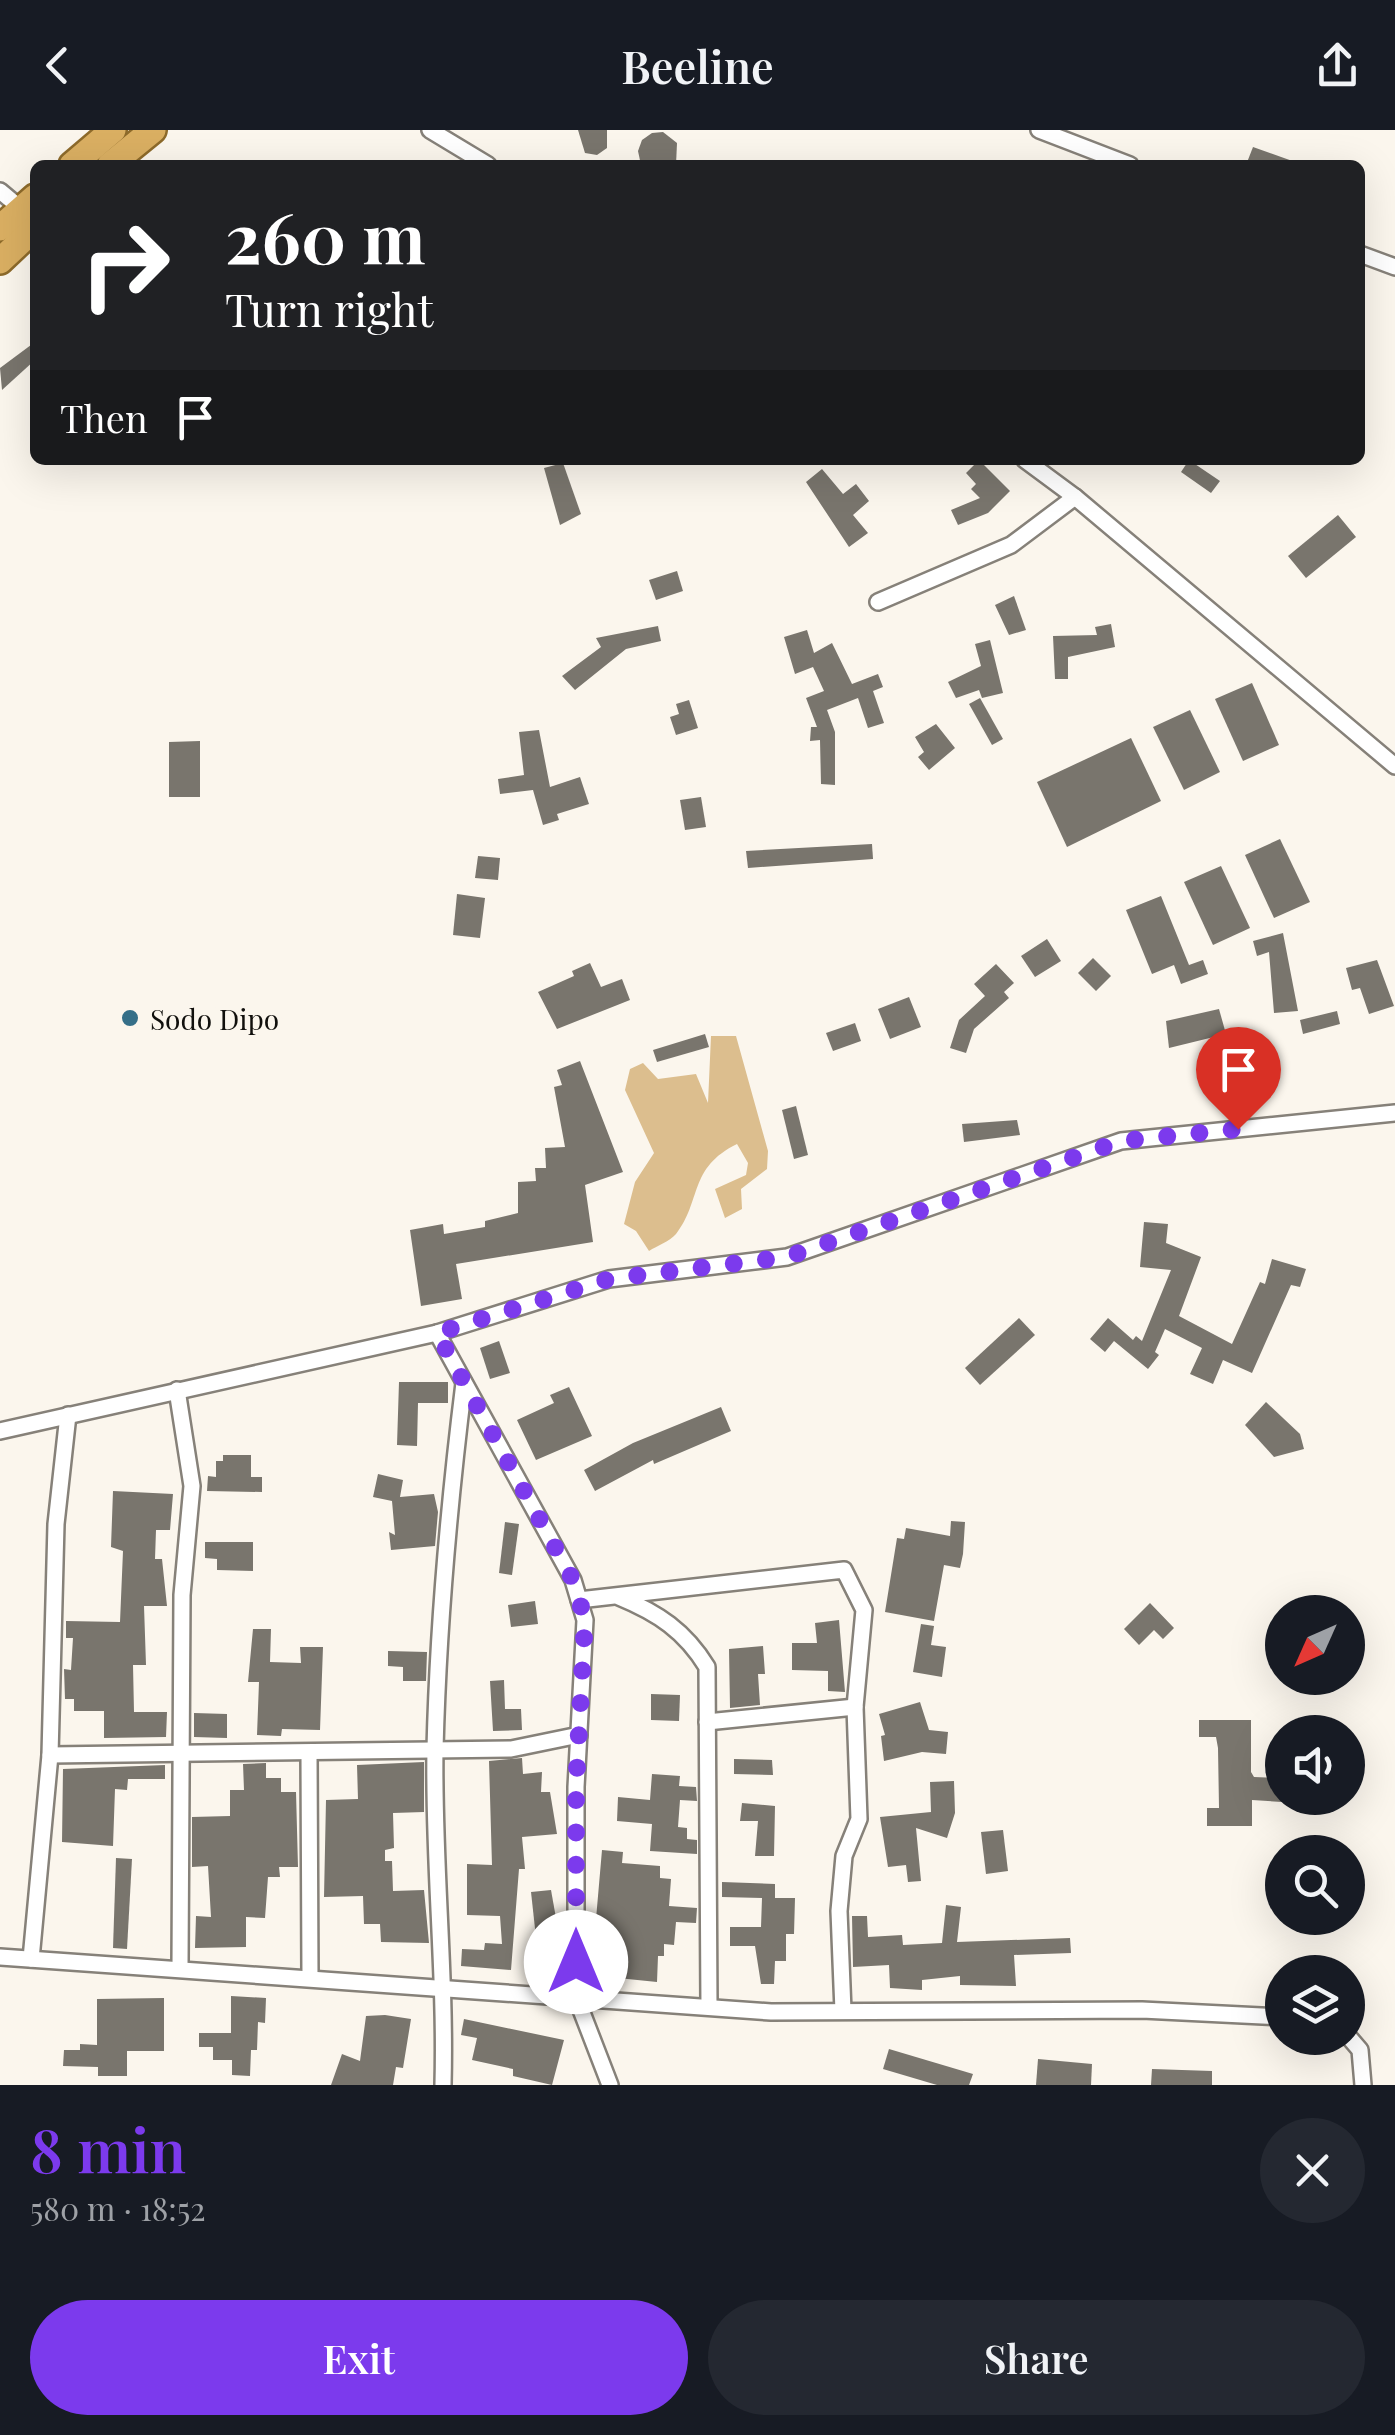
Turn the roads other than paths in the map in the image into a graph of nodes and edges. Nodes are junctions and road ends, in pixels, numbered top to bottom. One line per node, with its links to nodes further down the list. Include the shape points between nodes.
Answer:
1 (113, 130): 5 (highway)
2 (152, 130): 6 (highway)
3 (430, 130): 7 (street)
4 (1039, 130): 8 (street)
5 (78, 160)
6 (116, 160)
7 (480, 160)
8 (1117, 160)
9 (0, 192): 10 (street)
10 (30, 213)
11 (30, 215): 13 (highway)
12 (30, 217): 15 (highway)
13 (0, 228)
14 (1365, 256): 16 (street)
15 (0, 261)
16 (1395, 267)
17 (1032, 465): 18 (street)
18 (1076, 497): 19 (street, via 1011,545); 20 (street)
19 (878, 602)
20 (1395, 766)
21 (1395, 1113): 22 (street, via 1121,1141 787,1257 609,1279)
22 (437, 1333): 23 (street); 24 (street)
23 (464, 1383): 28 (street); 32 (street, via 450,1496)
24 (177, 1390): 25 (street); 33 (street, via 192,1486 182,1595)
25 (68, 1415): 26 (street); 35 (street, via 56,1524)
26 (0, 1431)
27 (616, 1596): 28 (street); 29 (street, via 844,1570 864,1610); 30 (street, via 687,1635 707,1667)
28 (579, 1600): 31 (street, via 585,1620)
29 (855, 1707): 30 (street); 43 (street, via 859,1818 844,1856 839,1911)
30 (707, 1722): 42 (street)
31 (579, 1735): 32 (street, via 511,1750); 41 (street)
32 (435, 1750): 34 (street); 40 (street)
33 (182, 1753): 34 (street); 35 (street); 38 (street)
34 (309, 1753): 39 (street)
35 (50, 1756): 37 (street)
36 (0, 1957): 37 (street)
37 (31, 1959): 38 (street)
38 (180, 1967): 39 (street)
39 (310, 1977): 40 (street)
40 (446, 1987): 41 (street); 46 (street)
41 (576, 1997): 42 (street); 47 (street)
42 (709, 2007): 43 (street)
43 (843, 2012): 44 (street)
44 (1265, 2016)
45 (1360, 2055): 48 (street)
46 (443, 2085)
47 (610, 2085)
48 (1363, 2085)

